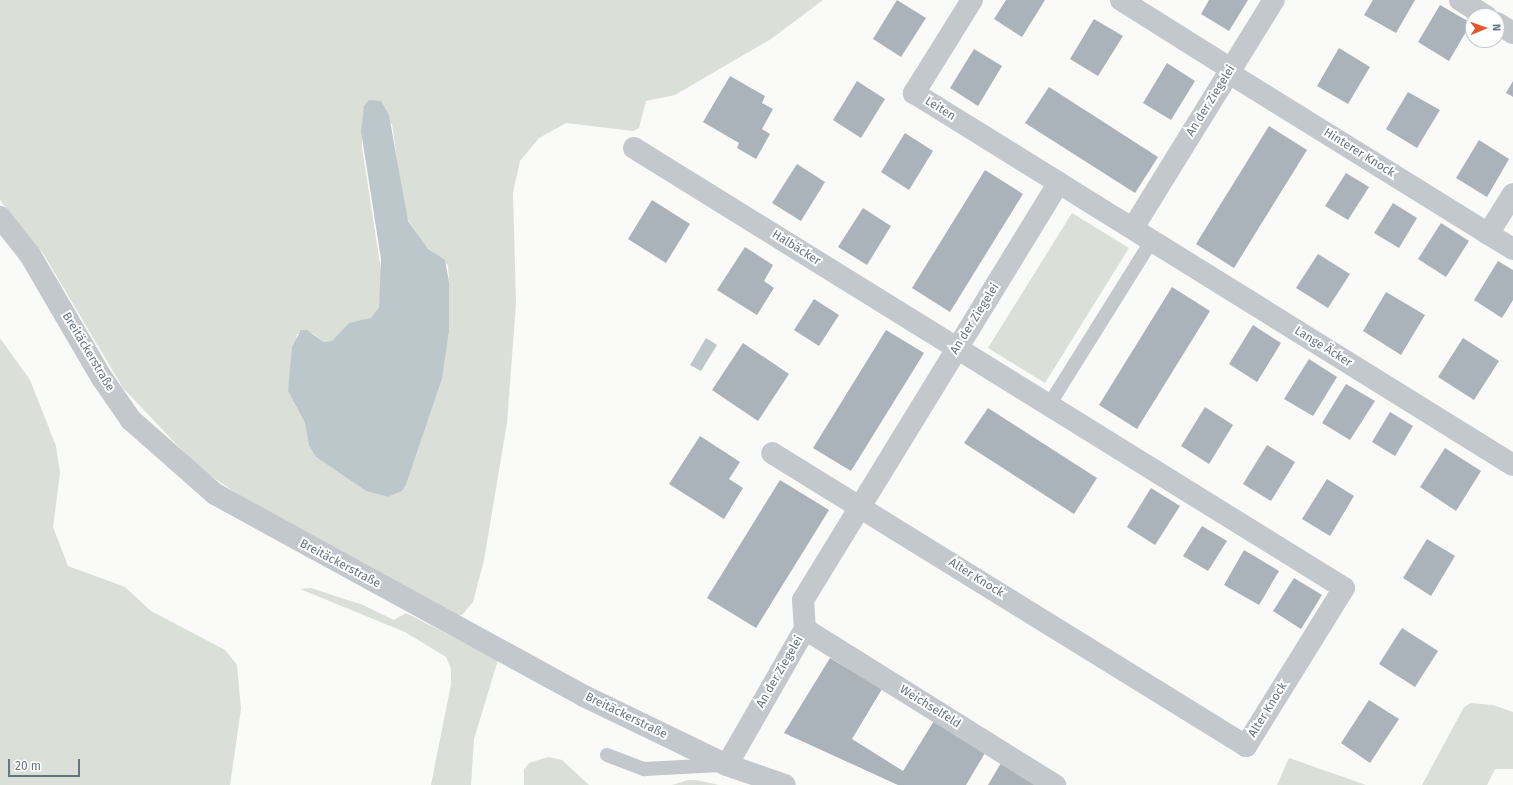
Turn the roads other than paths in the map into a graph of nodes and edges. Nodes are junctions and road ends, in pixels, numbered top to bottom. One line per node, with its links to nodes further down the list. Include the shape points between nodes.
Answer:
1 (972, 0): 8 (street, Leiten, via 914,93)
2 (1120, 0): 6 (street)
3 (1274, 0): 6 (street, An der Ziegelei)
4 (1460, 0): 5 (street)
5 (1473, 8)
6 (1230, 71): 11 (street, An der Ziegelei); 12 (street, Hinterer Knock)
7 (634, 148): 15 (street, Halbäcker)
8 (1059, 183): 11 (street); 15 (street, An der Ziegelei)
9 (1513, 194): 12 (street)
10 (0, 217): 22 (street, Breitäckerstraße, via 30,255 102,378 130,420 215,494 584,696)
11 (1133, 228): 13 (street, Lange Äcker)
12 (1488, 234): 14 (street, Hinterer Knock)
13 (1152, 240): 16 (lane); 18 (street, Lange Äcker)
14 (1513, 249)
15 (957, 348): 16 (street, Alter Knock); 19 (street, An der Ziegelei)
16 (1049, 405): 19 (street, Alter Knock, via 1344,588 1246,746)
17 (772, 453): 19 (street, Alter Knock)
18 (1513, 465)
19 (860, 506): 20 (street, An der Ziegelei, via 803,600)
20 (805, 629): 22 (street, An der Ziegelei); 24 (street, Weichselfeld)
21 (607, 755): 22 (lane, via 644,769)
22 (728, 765): 23 (street, Breitäckerstraße)
23 (785, 785)
24 (1055, 785)

